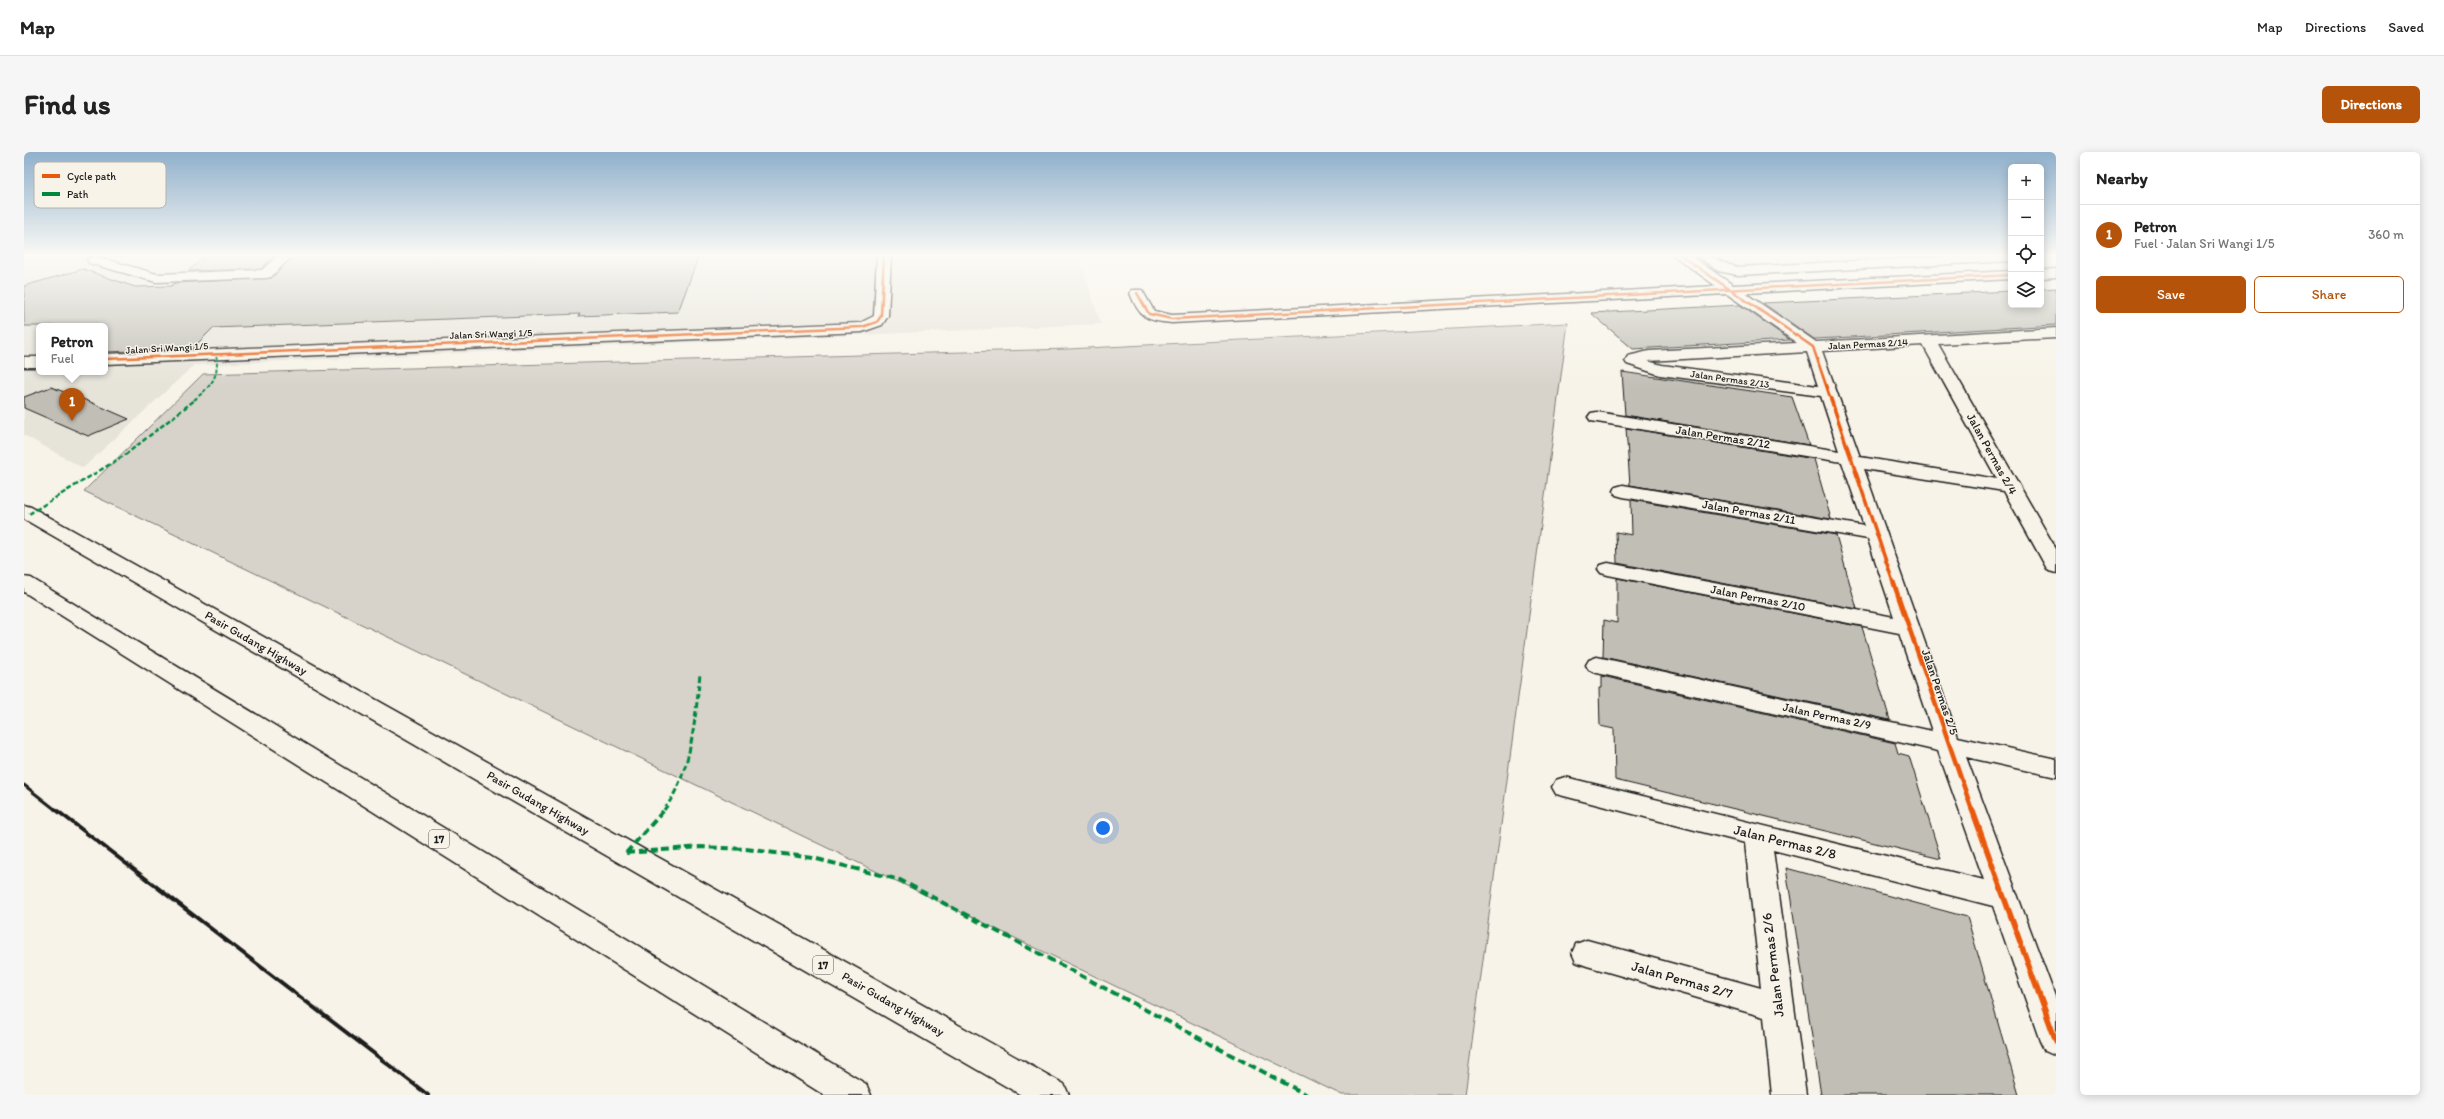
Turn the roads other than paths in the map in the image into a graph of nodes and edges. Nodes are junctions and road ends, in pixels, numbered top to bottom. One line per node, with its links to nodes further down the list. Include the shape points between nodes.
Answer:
1 (882, 299): 8 (main road, Jalan Sri Wangi 1/5, via 878,322 862,327)
2 (1139, 299): 3 (main road, via 1145,312 1152,317 1172,319)
3 (1572, 299)
4 (1744, 299): 7 (main road)
5 (2055, 335): 6 (main road, Jalan Permas 2/14)
6 (1928, 341): 7 (main road, Jalan Permas 2/14); 15 (main road, Jalan Permas 2/4)
7 (1813, 347): 9 (main road, Jalan Permas 2/14, via 1649,356); 12 (main road, Jalan Permas 2/5)
8 (108, 359)
9 (1633, 361): 12 (main road, Jalan Permas 2/13, via 1660,370)
10 (24, 362): 11 (main road)
11 (36, 362)
12 (1829, 392): 14 (main road, Jalan Permas 2/5)
13 (1597, 417): 14 (main road, Jalan Permas 2/12)
14 (1850, 459): 15 (main road, Jalan Permas 2/12); 18 (main road, Jalan Permas 2/5)
15 (2011, 488): 19 (main road, Jalan Permas 2/4)
16 (1623, 491): 18 (main road, Jalan Permas 2/11)
17 (24, 511): 33 (main road, Pasir Gudang Highway / 17)
18 (1875, 534): 22 (main road, Jalan Permas 2/5)
19 (2056, 567)
20 (1608, 569): 22 (main road, Jalan Permas 2/10)
21 (24, 583): 32 (main road, 17)
22 (1907, 627): 24 (main road, Jalan Permas 2/5)
23 (1597, 665): 24 (main road, Jalan Permas 2/9)
24 (1948, 743): 25 (main road, Jalan Permas 2/9); 28 (main road, Jalan Permas 2/5)
25 (2056, 768)
26 (1565, 787): 27 (main road, Jalan Permas 2/8)
27 (1758, 835): 28 (main road, Jalan Permas 2/8); 30 (main road, Jalan Permas 2/6)
28 (2005, 896): 31 (main road, Jalan Permas 2/5)
29 (1587, 953): 30 (main road, Jalan Permas 2/7)
30 (1778, 1007): 34 (main road, Jalan Permas 2/6)
31 (2056, 1040)
32 (854, 1095)
33 (1052, 1095)
34 (1789, 1095)

